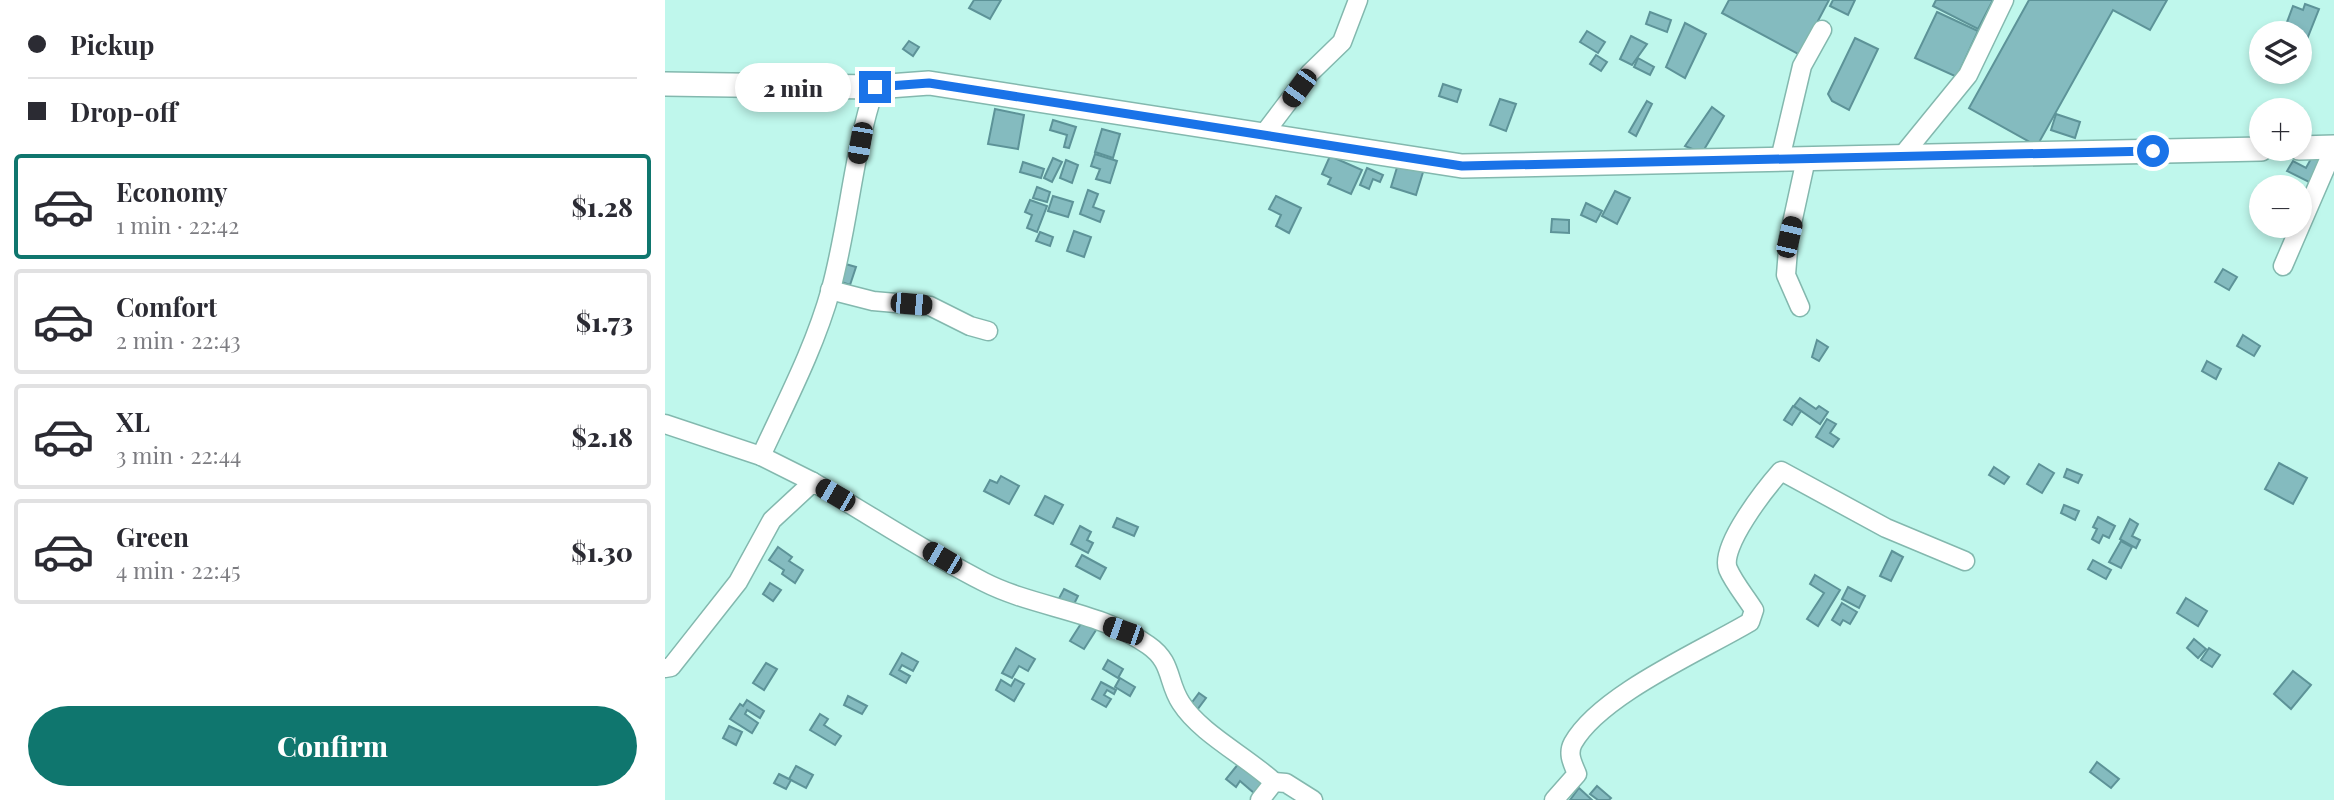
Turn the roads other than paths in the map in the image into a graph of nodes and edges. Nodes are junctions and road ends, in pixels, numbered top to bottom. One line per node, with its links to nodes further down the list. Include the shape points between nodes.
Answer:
1 (1358, 0): 6 (street, via 1342,42 1310,73)
2 (2004, 0): 10 (street, via 1969,75)
3 (1822, 30): 11 (street, via 1802,66)
4 (665, 84): 5 (main road)
5 (875, 87): 6 (main road, via 929,83); 14 (street, via 863,120)
6 (1263, 135): 11 (main road, via 1462,166)
7 (2312, 148): 8 (main road)
8 (2334, 148): 13 (street)
9 (2249, 149): 10 (main road)
10 (1902, 156): 12 (main road)
11 (1780, 159): 12 (main road)
12 (1806, 159): 15 (street, via 1789,237 1786,275)
13 (2283, 266)
14 (830, 290): 16 (street, via 873,301 930,306); 18 (street, via 804,362)
15 (1800, 307)
16 (988, 331)
17 (665, 424): 18 (street)
18 (761, 456): 19 (street)
19 (813, 482): 21 (street, via 772,520 738,582 671,667); 22 (street, via 985,583 1123,631 1149,646 1168,666 1179,702 1201,726 1250,759)
20 (1965, 561): 25 (street, via 1886,528 1781,471 1761,492 1728,551 1727,567 1754,610 1750,622 1602,708 1572,745 1570,758 1577,774)
21 (665, 668)
22 (1274, 782): 23 (street); 24 (street, via 1286,783)
23 (1260, 800)
24 (1313, 800)
25 (1554, 800)

